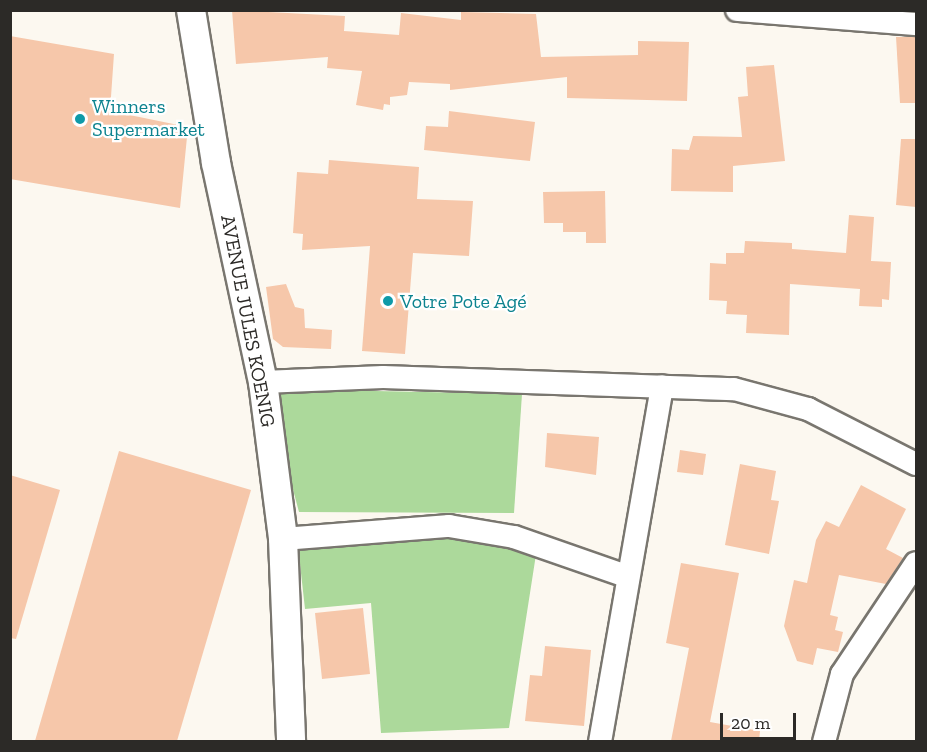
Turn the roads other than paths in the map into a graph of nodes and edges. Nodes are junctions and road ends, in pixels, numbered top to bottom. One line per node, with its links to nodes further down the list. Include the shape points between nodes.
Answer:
1 (191, 10): 4 (street, AVENUE JULES KOENIG, via 216,163)
2 (737, 10): 3 (street)
3 (916, 24)
4 (264, 382): 5 (street, via 383,377); 7 (street, AVENUE JULES KOENIG)
5 (662, 386): 6 (street, via 734,389 808,409); 9 (street)
6 (916, 464)
7 (283, 539): 9 (street, via 449,526 514,537); 10 (street, AVENUE JULES KOENIG)
8 (916, 563): 12 (street, via 842,674)
9 (626, 576): 11 (street)
10 (291, 741)
11 (600, 741)
12 (824, 741)

